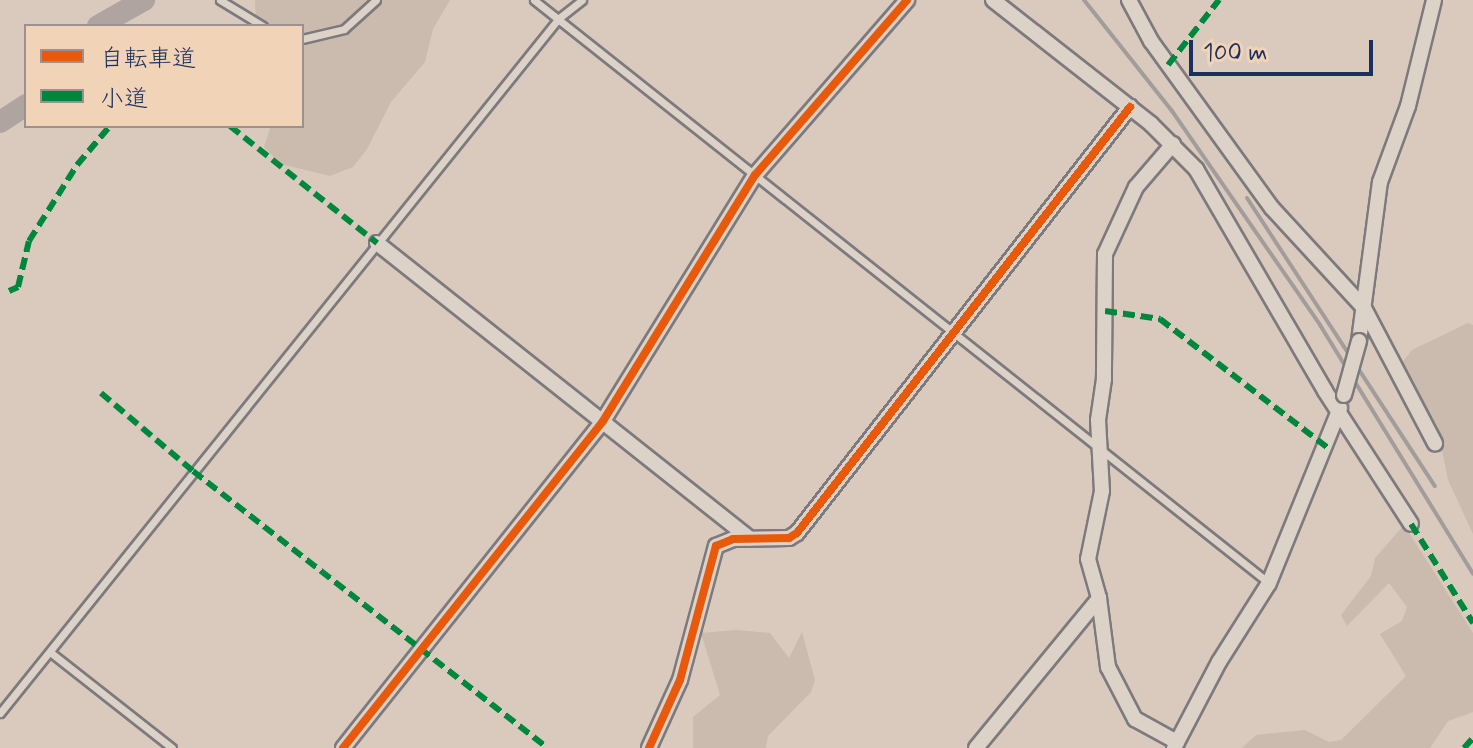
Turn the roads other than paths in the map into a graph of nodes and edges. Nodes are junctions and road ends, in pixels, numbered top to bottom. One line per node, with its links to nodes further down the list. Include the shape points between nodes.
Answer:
1 (220, 0): 10 (lane)
2 (376, 0): 11 (lane, via 344,29)
3 (534, 0): 9 (lane)
4 (582, 0): 9 (lane)
5 (907, 0): 14 (street)
6 (993, 0): 12 (street)
7 (1129, 0): 16 (street, via 1151,41 1272,208)
8 (1434, 0): 16 (street, via 1408,106 1380,182)
9 (559, 18): 14 (lane); 15 (lane)
10 (260, 24)
11 (304, 39)
12 (1130, 107): 13 (street); 17 (street)
13 (1173, 144): 18 (street, via 1226,216); 21 (street, via 1136,187 1108,241)
14 (755, 175): 17 (lane); 19 (street)
15 (377, 243): 19 (street); 26 (lane)
16 (1364, 308): 18 (street, bridge); 20 (street)
17 (951, 334): 21 (lane); 23 (street, via 797,533)
18 (1340, 411): 22 (street); 24 (street)
19 (603, 421): 23 (street); 30 (street)
20 (1435, 443)
21 (1098, 447): 24 (lane); 25 (street, via 1102,491 1088,559)
22 (1411, 524)
23 (750, 539): 31 (street, via 724,540 712,552 684,667)
24 (1269, 583): 28 (street, via 1219,662)
25 (1099, 598): 28 (street, via 1108,667 1135,719); 32 (street)
26 (50, 652): 27 (lane); 29 (lane)
27 (0, 713)
28 (1176, 745)
29 (172, 748)
30 (343, 748)
31 (649, 748)
32 (976, 748)

